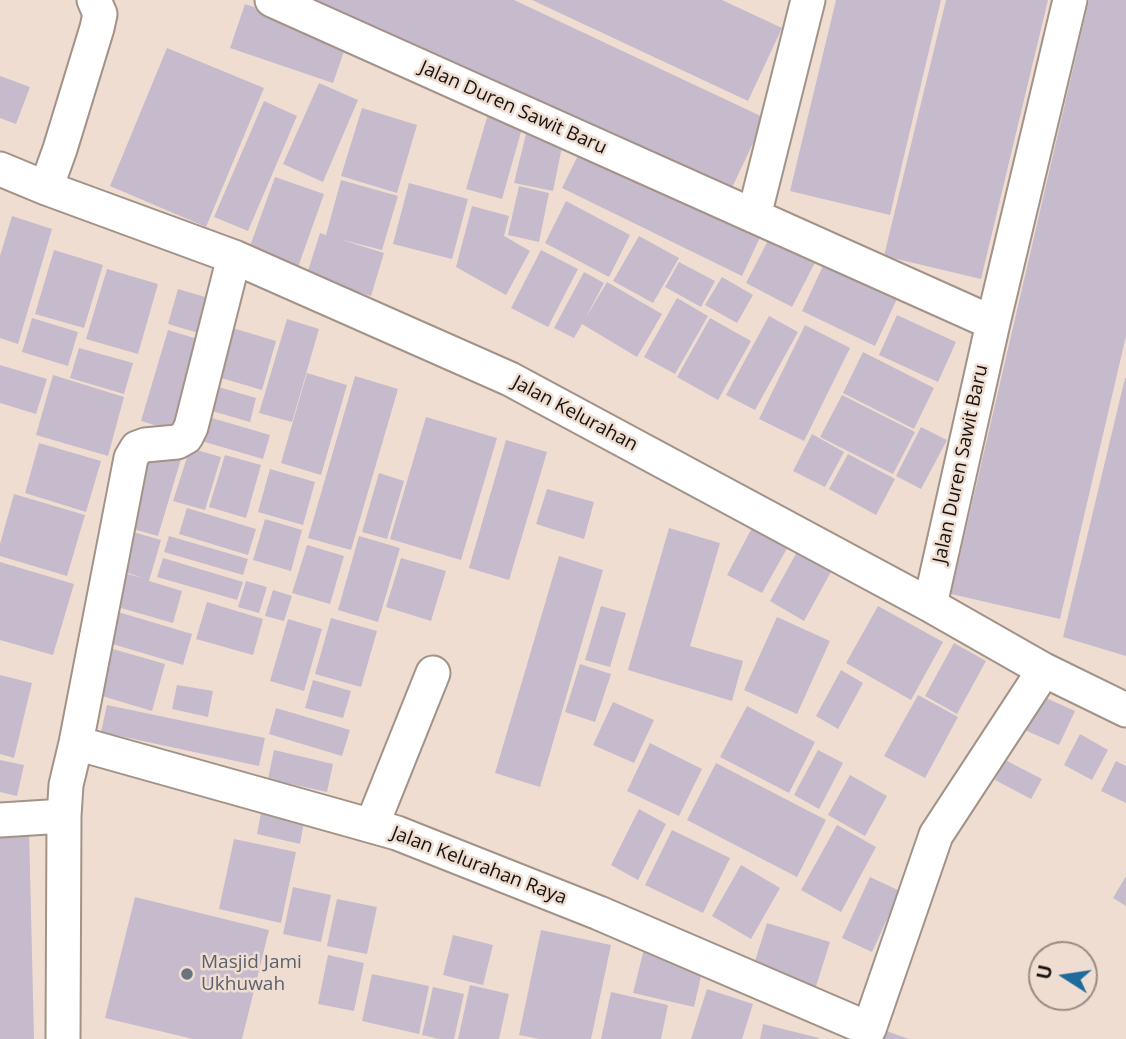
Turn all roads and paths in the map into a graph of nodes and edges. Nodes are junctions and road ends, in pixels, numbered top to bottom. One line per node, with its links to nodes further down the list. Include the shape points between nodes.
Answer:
1 (94, 0): 6 (street, via 100,14 97,28)
2 (272, 0): 7 (street, Jalan Duren Sawit Baru)
3 (807, 0): 7 (street)
4 (1070, 0): 9 (street, Jalan Duren Sawit Baru)
5 (0, 169): 6 (street, Jalan Kelurahan)
6 (46, 188): 8 (street, Jalan Kelurahan)
7 (754, 216): 9 (street, Jalan Duren Sawit Baru)
8 (234, 257): 10 (street, Jalan Kelurahan, via 510,379); 14 (street, via 186,437 145,445 131,458)
9 (993, 323): 10 (street, Jalan Duren Sawit Baru)
10 (930, 605): 11 (street, Jalan Kelurahan)
11 (1044, 670): 13 (street, Jalan Kelurahan); 17 (street, Jalan Kelurahan Raya, via 936,835 869,1029 599,913)
12 (433, 673): 17 (street)
13 (1126, 710)
14 (76, 743): 15 (street); 17 (street, Jalan Kelurahan Raya)
15 (64, 816): 16 (street); 18 (street)
16 (0, 820)
17 (372, 825)
18 (62, 1039)

